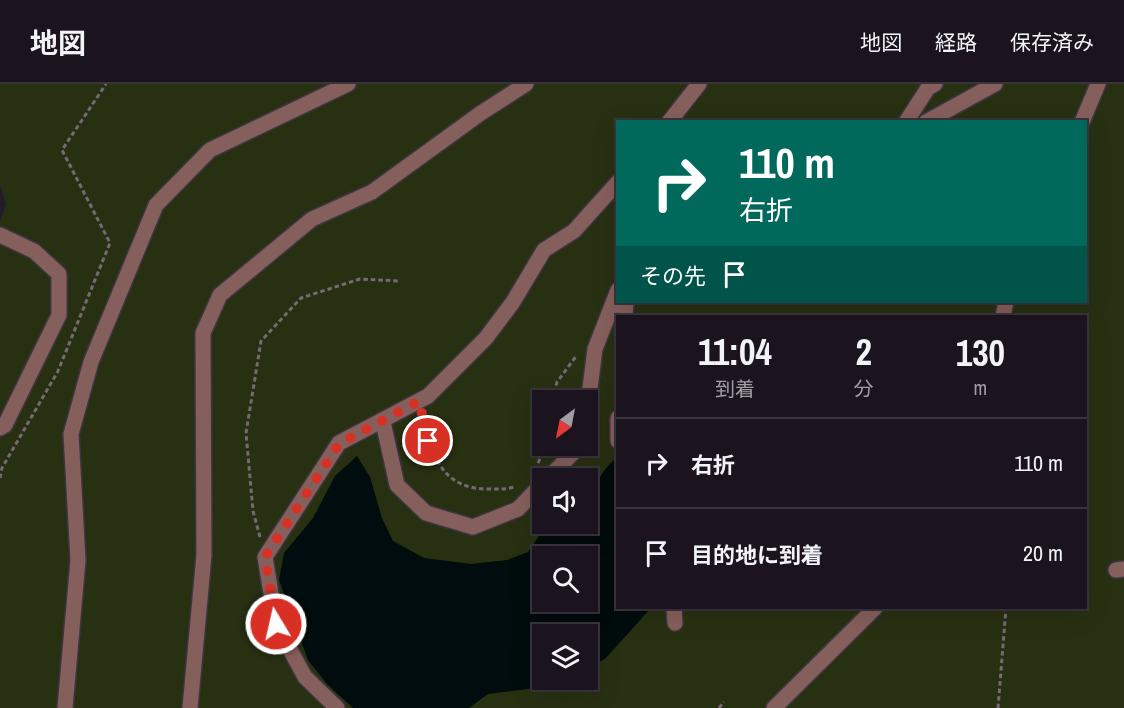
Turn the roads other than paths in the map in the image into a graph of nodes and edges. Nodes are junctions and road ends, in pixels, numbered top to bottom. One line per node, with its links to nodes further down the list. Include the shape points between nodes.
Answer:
1 (348, 84): 21 (lane, via 210,150 156,205 91,362 71,434 78,560)
2 (526, 84): 22 (lane, via 372,192 312,219 220,295 203,333 204,555)
3 (699, 84): 7 (lane)
4 (935, 84): 8 (lane, via 928,88)
5 (995, 84): 9 (lane)
6 (1098, 84): 10 (lane)
7 (671, 120)
8 (907, 120)
9 (930, 120)
10 (1083, 120)
11 (616, 184): 15 (lane, via 574,231 544,250 486,338 428,396)
12 (0, 235): 16 (lane, via 34,251 59,274 59,315 5,425)
13 (616, 295): 14 (lane, via 595,349)
14 (590, 390)
15 (383, 422): 19 (lane, via 397,485 426,513 473,527 518,509); 23 (lane, via 339,444 265,557 276,624 305,677)
16 (0, 428)
17 (570, 456): 18 (lane)
18 (558, 468)
19 (532, 494)
20 (874, 609): 24 (lane)
21 (65, 708)
22 (190, 708)
23 (337, 708)
24 (774, 708)

